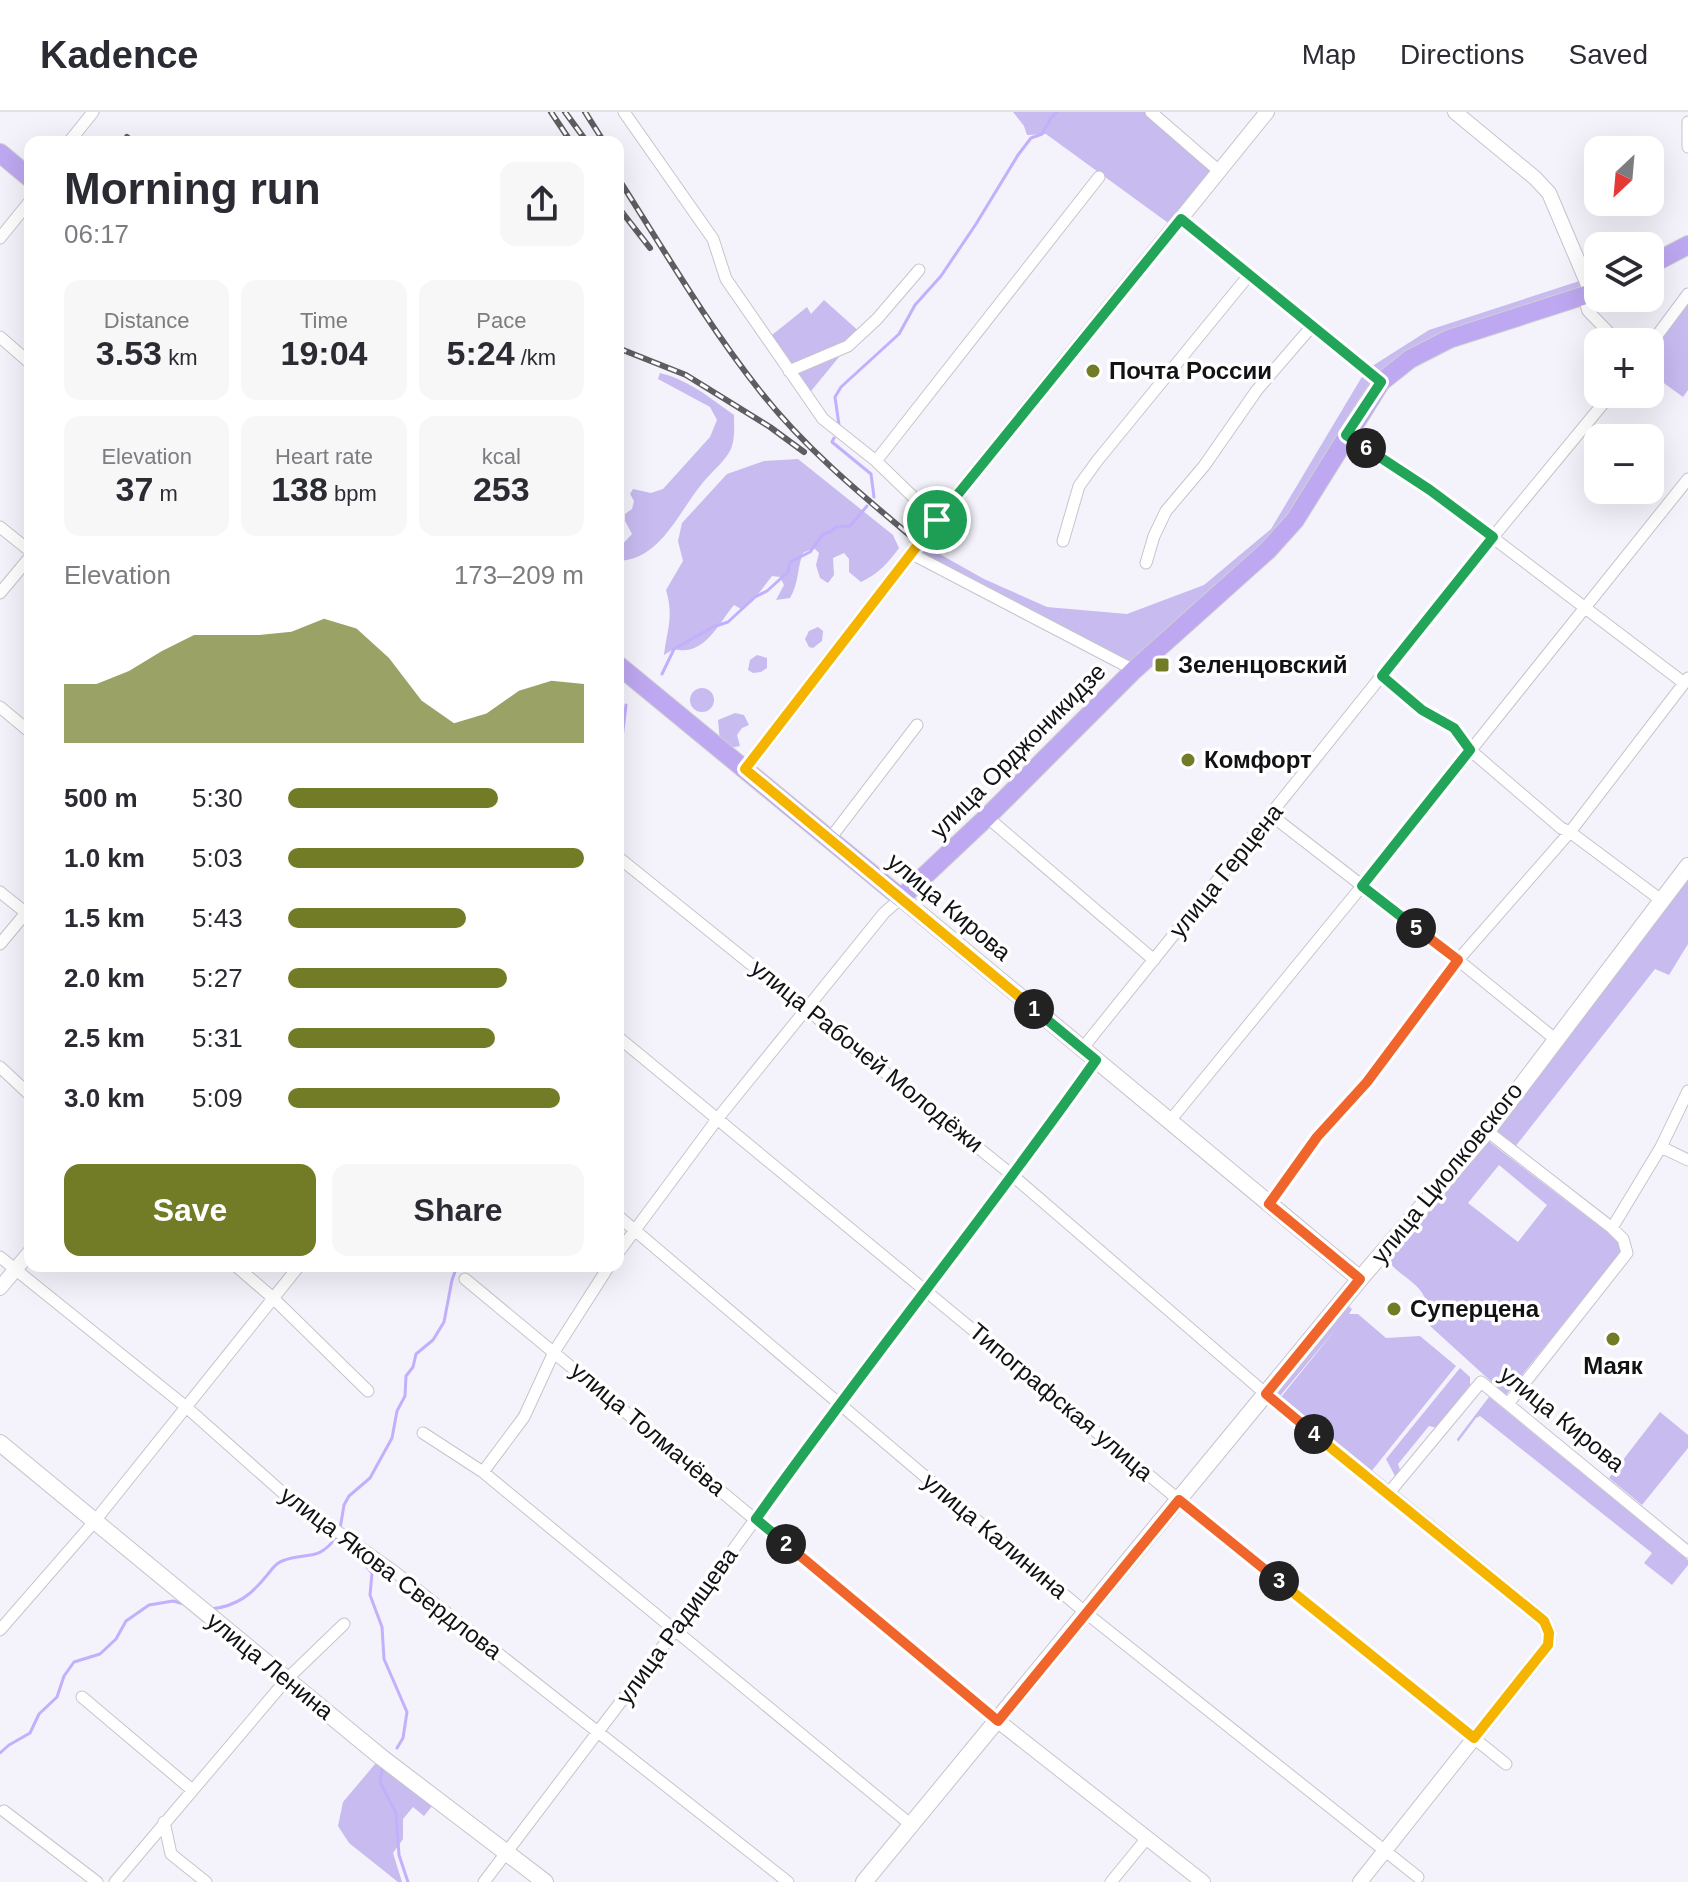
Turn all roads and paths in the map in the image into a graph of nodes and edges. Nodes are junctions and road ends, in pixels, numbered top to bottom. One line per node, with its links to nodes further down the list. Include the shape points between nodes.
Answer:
1 (93, 112): 7 (street)
2 (624, 112): 29 (street, via 713,239 726,279)
3 (1151, 112): 10 (street)
4 (1267, 112): 10 (street)
5 (1455, 112): 20 (street, via 1549,193)
6 (1688, 122): 8 (street)
7 (74, 136)
8 (1688, 147)
9 (0, 153): 11 (main road)
10 (1219, 171): 14 (street)
11 (24, 173)
12 (1099, 177): 33 (street)
13 (24, 208): 15 (street)
14 (1181, 219): 19 (street); 35 (street)
15 (0, 238)
16 (1688, 245): 17 (main road)
17 (1664, 258)
18 (919, 270): 29 (street, via 848,346)
19 (1249, 275): 24 (street); 38 (street, via 1088,473)
20 (1584, 278)
21 (1688, 294): 26 (street)
22 (1584, 297): 30 (main road, улица Орджоникидзе, via 1449,339)
23 (1589, 312): 25 (street)
24 (1312, 326): 30 (street); 42 (street, via 1166,511)
25 (1604, 328)
26 (1663, 328)
27 (0, 337): 28 (street)
28 (24, 358)
29 (789, 371): 33 (street, via 823,419)
30 (1381, 382): 32 (main road, улица Орджоникидзе)
31 (1599, 408): 37 (street, улица Герцена)
32 (1346, 435): 37 (street); 46 (main road, улица Орджоникидзе, via 1295,520 1268,550)
33 (876, 461): 35 (street)
34 (1688, 479): 44 (street)
35 (937, 520): 40 (street)
36 (0, 527): 39 (street)
37 (1493, 537): 44 (street); 47 (street, улица Герцена)
38 (1063, 541)
39 (24, 549)
40 (912, 554): 46 (street, улица Орджоникидзе); 53 (street)
41 (24, 562): 43 (street)
42 (1146, 563)
43 (0, 593)
44 (1584, 608): 48 (street); 52 (street)
45 (624, 670): 53 (main road, улица Кирова)
46 (1134, 670): 55 (main road, улица Орджоникидзе)
47 (1382, 676): 52 (street, via 1422,710 1454,728); 54 (street, улица Герцена)
48 (1686, 680): 56 (street)
49 (0, 707): 51 (street)
50 (917, 725): 57 (street)
51 (24, 727)
52 (1470, 750): 56 (street); 60 (street)
53 (745, 769): 57 (main road, улица Кирова)
54 (1271, 815): 60 (street); 67 (street, улица Герцена)
55 (987, 817): 62 (main road, улица Орджоникидзе); 67 (street)
56 (1570, 832): 63 (street); 68 (street)
57 (829, 840): 62 (main road, улица Кирова)
58 (624, 862): 69 (street, улица Рабочей Молодёжи)
59 (1688, 866): 63 (main road, улица Циолковского)
60 (1362, 886): 68 (street); 78 (street)
61 (0, 892): 64 (street)
62 (901, 898): 69 (street); 72 (main road, улица Кирова)
63 (1661, 900): 70 (main road, улица Циолковского)
64 (24, 909)
65 (24, 918): 66 (street)
66 (0, 944)
67 (1154, 960): 72 (street, улица Герцена)
68 (1458, 960): 70 (street); 83 (street)
69 (807, 1007): 77 (street); 82 (street, улица Рабочей Молодёжи)
70 (1555, 1039): 79 (main road, улица Циолковского)
71 (624, 1042): 77 (street, Типографская улица)
72 (1082, 1049): 73 (main road, улица Кирова)
73 (1096, 1060): 78 (main road, улица Кирова); 82 (street, улица Радищева)
74 (0, 1067): 75 (street)
75 (24, 1089)
76 (1688, 1091): 80 (street)
77 (718, 1118): 85 (street); 97 (street, Типографская улица)
78 (1169, 1122): 83 (main road, улица Кирова)
79 (1487, 1131): 86 (street); 95 (main road, улица Циолковского)
80 (1661, 1147): 81 (street); 86 (street)
81 (1688, 1160)
82 (1012, 1175): 97 (street, улица Радищева); 101 (street, улица Рабочей Молодёжи)
83 (1269, 1204): 95 (main road, улица Кирова)
84 (624, 1220): 85 (street, улица Калинина)
85 (634, 1228): 87 (street); 102 (street, улица Калинина)
86 (1612, 1228): 103 (street, via 1627,1253)
87 (624, 1244)
88 (0, 1257): 90 (street, улица Якова Свердлова)
89 (24, 1259): 90 (street)
90 (15, 1269): 96 (street); 104 (street, улица Якова Свердлова)
91 (243, 1272): 98 (street)
92 (294, 1272): 98 (street)
93 (605, 1272): 99 (street)
94 (465, 1279): 99 (street, улица Толмачёва)
95 (1360, 1279): 101 (main road, улица Циолковского)
96 (0, 1288)
97 (924, 1289): 102 (street, улица Радищева); 109 (street, Типографская улица)
98 (273, 1298): 100 (street); 104 (street)
99 (554, 1352): 107 (street, via 524,1417); 110 (street, улица Толмачёва)
100 (368, 1391)
101 (1266, 1394): 108 (street, улица Рабочей Молодёжи); 109 (main road, улица Циолковского)
102 (839, 1403): 110 (street, улица Радищева); 113 (street, улица Калинина)
103 (1508, 1404): 108 (street, улица Кирова, via 1481,1382); 112 (street, улица Кирова)
104 (185, 1406): 111 (street); 120 (street, улица Якова Свердлова, via 283,1493 395,1572)
105 (423, 1433): 107 (street)
106 (0, 1443): 111 (main road, улица Ленина)
107 (483, 1472): 115 (street)
108 (1388, 1494): 121 (street, улица Рабочей Молодёжи, via 1544,1621 1549,1633 1548,1645)
109 (1179, 1500): 113 (main road, улица Циолковского); 121 (street, Типографская улица)
110 (756, 1519): 115 (street, улица Радищева); 119 (street, улица Толмачёва)
111 (94, 1522): 116 (street); 117 (main road, улица Ленина)
112 (1688, 1552)
113 (1086, 1613): 119 (main road, улица Циолковского); 128 (street, улица Калинина)
114 (344, 1624): 117 (street)
115 (676, 1629): 120 (street, улица Радищева); 126 (street)
116 (0, 1630)
117 (286, 1680): 123 (street); 129 (main road, улица Ленина)
118 (82, 1697): 123 (street)
119 (998, 1721): 126 (main road, улица Циолковского); 127 (street, улица Толмачёва)
120 (599, 1732): 129 (street, улица Радищева); 136 (street, улица Якова Свердлова)
121 (1474, 1738): 122 (street, Типографская улица); 128 (street)
122 (1506, 1764)
123 (191, 1789): 125 (street)
124 (4, 1811): 131 (street)
125 (164, 1822): 132 (street); 133 (street, via 171,1854)
126 (910, 1824): 137 (main road, улица Циолковского)
127 (1147, 1838): 138 (street); 139 (street, улица Толмачёва)
128 (1385, 1851): 130 (street, улица Калинина); 140 (street)
129 (506, 1852): 134 (street, улица Радищева); 135 (main road, улица Ленина)
130 (1418, 1877)
131 (97, 1882)
132 (115, 1882)
133 (206, 1882)
134 (484, 1882)
135 (545, 1882)
136 (788, 1882)
137 (864, 1882)
138 (1111, 1882)
139 (1203, 1882)
140 (1360, 1882)

